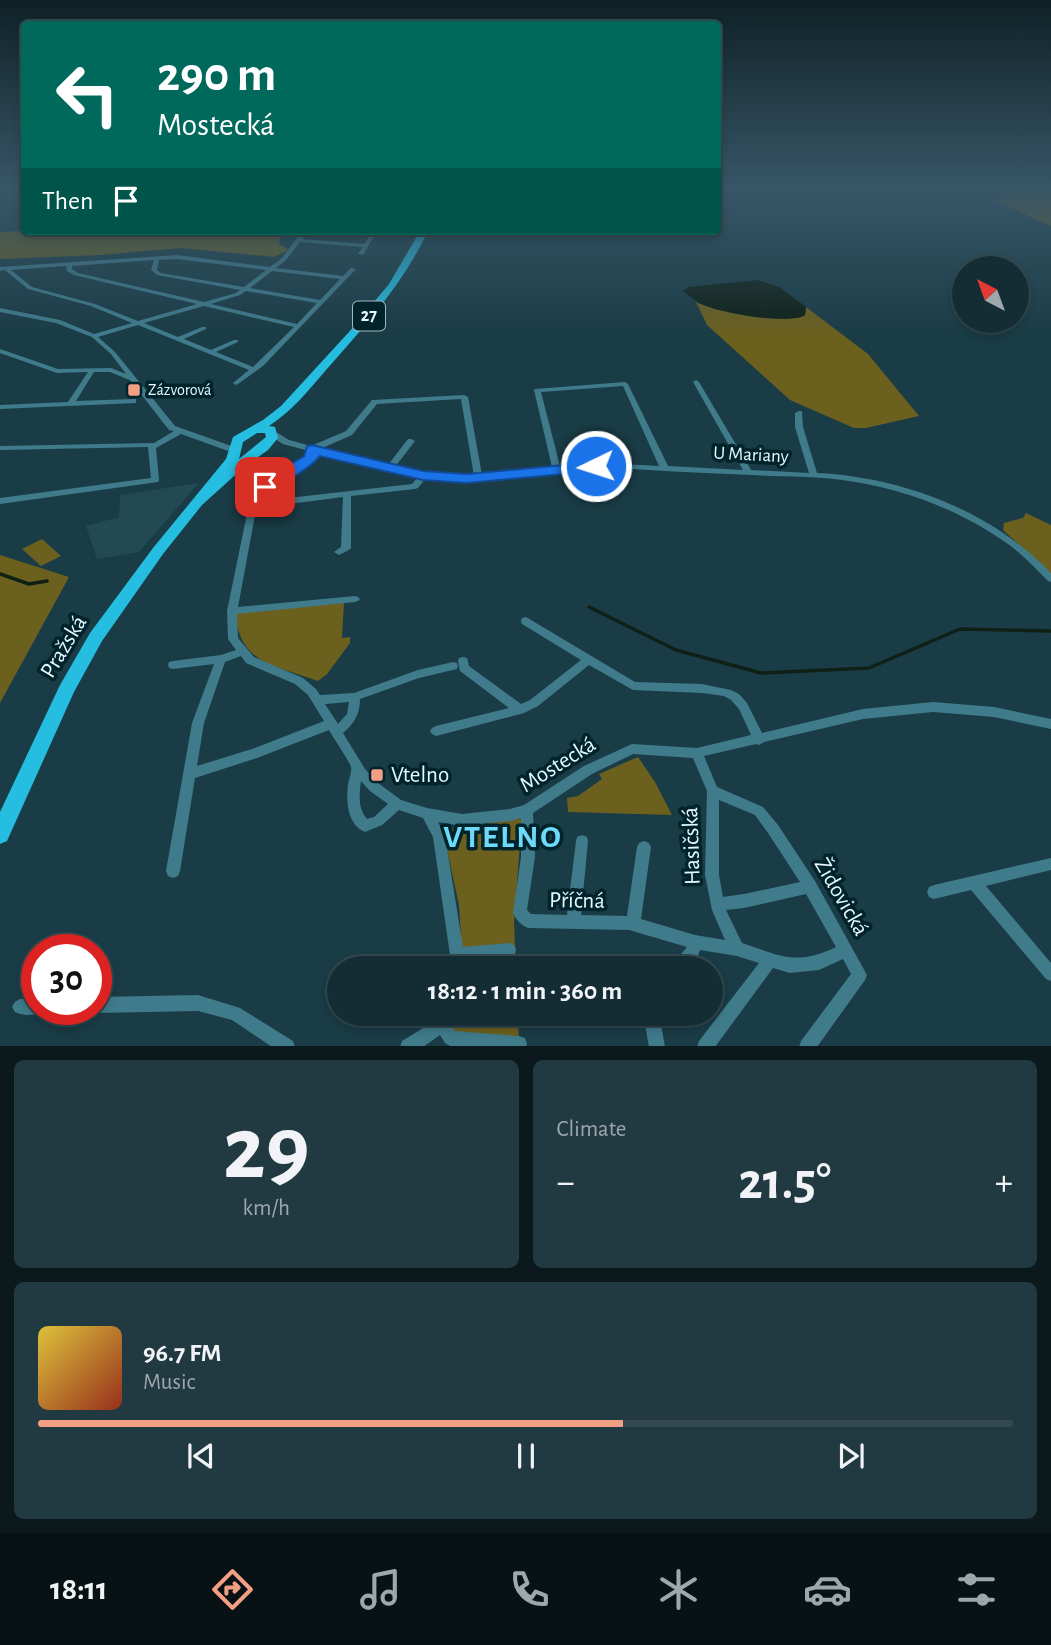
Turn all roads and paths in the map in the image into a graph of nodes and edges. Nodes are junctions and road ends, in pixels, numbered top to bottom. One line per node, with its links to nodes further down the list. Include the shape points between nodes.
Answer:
1 (370, 239): 4 (street)
2 (420, 239): 32 (main road, 27, via 392,288)
3 (298, 240): 4 (street); 10 (street)
4 (366, 246): 5 (street)
5 (361, 254)
6 (157, 259): 7 (street); 10 (street, via 188,258); 12 (street, via 153,270 159,274)
7 (69, 266): 8 (street); 14 (street, via 76,274)
8 (4, 269): 16 (street, via 30,288 93,305)
9 (353, 269): 11 (street)
10 (272, 270): 11 (street); 12 (street)
11 (344, 278): 13 (street)
12 (248, 289): 13 (street); 14 (street)
13 (322, 302): 17 (street)
14 (205, 305): 16 (street); 17 (street)
15 (0, 310): 19 (street, via 58,321)
16 (137, 324): 19 (street); 20 (street)
17 (298, 326): 24 (street)
18 (204, 328): 20 (street)
19 (94, 336): 26 (street)
20 (177, 340): 23 (street)
21 (236, 341): 23 (street)
22 (0, 351): 25 (street, via 57,371)
23 (210, 353): 24 (street)
24 (254, 370): 28 (street)
25 (91, 373): 26 (street, via 111,370); 30 (street)
26 (131, 379): 35 (street)
27 (696, 382): 48 (street)
28 (236, 383)
29 (133, 401): 30 (street)
30 (71, 403): 31 (street)
31 (0, 407)
32 (282, 411): 34 (main road, Pražská / 27); 36 (main road, Pražská / 27)
33 (799, 413): 50 (street)
34 (251, 430): 36 (main road, via 266,428); 37 (street, via 225,439); 43 (main road, Pražská / 27, via 236,442)
35 (178, 432): 37 (street); 40 (street)
36 (272, 433): 39 (street); 44 (main road, Pražská / 27)
37 (205, 439): 43 (street)
38 (411, 441): 45 (street)
39 (293, 444): 42 (street); 44 (street)
40 (153, 446): 41 (street); 52 (street)
41 (0, 449)
42 (312, 449): 45 (street, U Mariany); 51 (street, via 349,433 375,401 464,397); 54 (street, via 309,459 265,487)
43 (234, 451): 44 (main road, via 243,455); 56 (main road, Pražská / 27)
44 (258, 451): 56 (main road, Pražská / 27)
45 (390, 468): 49 (street, U Mariany)
46 (664, 468): 47 (street, U Mariany); 47 (street, via 625,384 537,390); 48 (street, U Mariany)
47 (557, 469): 51 (street, U Mariany)
48 (749, 473): 50 (street, U Mariany)
49 (423, 476): 51 (street, U Mariany); 53 (street, U Mariany, via 415,486)
50 (814, 476): 58 (street, U Mariany, via 874,483 976,519 1030,556)
51 (478, 477)
52 (155, 480): 55 (street)
53 (347, 494): 54 (street, U Mariany, via 297,500); 57 (street, via 346,548)
54 (258, 498): 60 (street, via 253,504)
55 (1, 501)
56 (200, 502): 80 (main road, Pražská / 27, via 96,637 66,690)
57 (339, 552)
58 (1051, 579)
59 (355, 599): 60 (street)
60 (232, 611): 62 (street, via 233,639)
61 (526, 621): 64 (street)
62 (242, 652): 63 (street); 67 (street, Mostecká, via 299,681)
63 (221, 659): 65 (street); 75 (street, via 198,723)
64 (588, 660): 68 (street); 72 (street, via 633,685 733,695)
65 (173, 665)
66 (355, 697): 67 (street); 68 (street, via 458,664); 70 (street, via 355,712 347,724)
67 (318, 701): 70 (street, Mostecká)
68 (520, 710): 71 (street)
69 (1051, 724): 72 (street, Mostecká, via 994,712 933,707 863,714)
70 (333, 728): 74 (street, Mostecká); 75 (street)
71 (436, 731)
72 (759, 740): 73 (street, Mostecká)
73 (697, 753): 76 (street); 78 (street, Mostecká, via 643,748 618,753)
74 (357, 767): 77 (street, Mostecká); 77 (street, via 355,815 361,823 366,826 378,821)
75 (189, 774): 84 (street)
76 (713, 791): 86 (street, Židovická, via 759,811); 88 (street, Hasičská, via 712,876)
77 (397, 804): 79 (street, Mostecká)
78 (527, 810): 79 (street, Mostecká, via 462,820); 89 (street, Příčná, via 528,857 520,913 528,921)
79 (427, 814): 95 (street, via 439,836)
80 (0, 834)
81 (582, 841): 89 (street)
82 (644, 847): 90 (street)
83 (1051, 864): 85 (street)
84 (173, 871)
85 (975, 884): 87 (street); 99 (street)
86 (810, 886): 88 (street); 94 (street, Židovická)
87 (934, 892)
88 (719, 904): 92 (street, Hasičská)
89 (573, 920): 90 (street, Příčná)
90 (633, 924): 91 (street, Příčná)
91 (695, 942): 92 (street, Příčná); 97 (street)
92 (737, 949): 98 (street)
93 (509, 950): 96 (street)
94 (845, 950): 98 (street, via 819,963 790,966); 109 (street, Židovická, via 860,975)
95 (456, 956)
96 (481, 956)
97 (689, 956)
98 (770, 960): 108 (street)
99 (1051, 974)
100 (112, 1005): 105 (street, via 198,1003 235,1013)
101 (436, 1026): 106 (street)
102 (447, 1026): 104 (street, via 450,1038)
103 (653, 1026): 107 (street)
104 (519, 1044)
105 (287, 1046)
106 (408, 1046)
107 (657, 1046)
108 (705, 1046)
109 (807, 1046)

